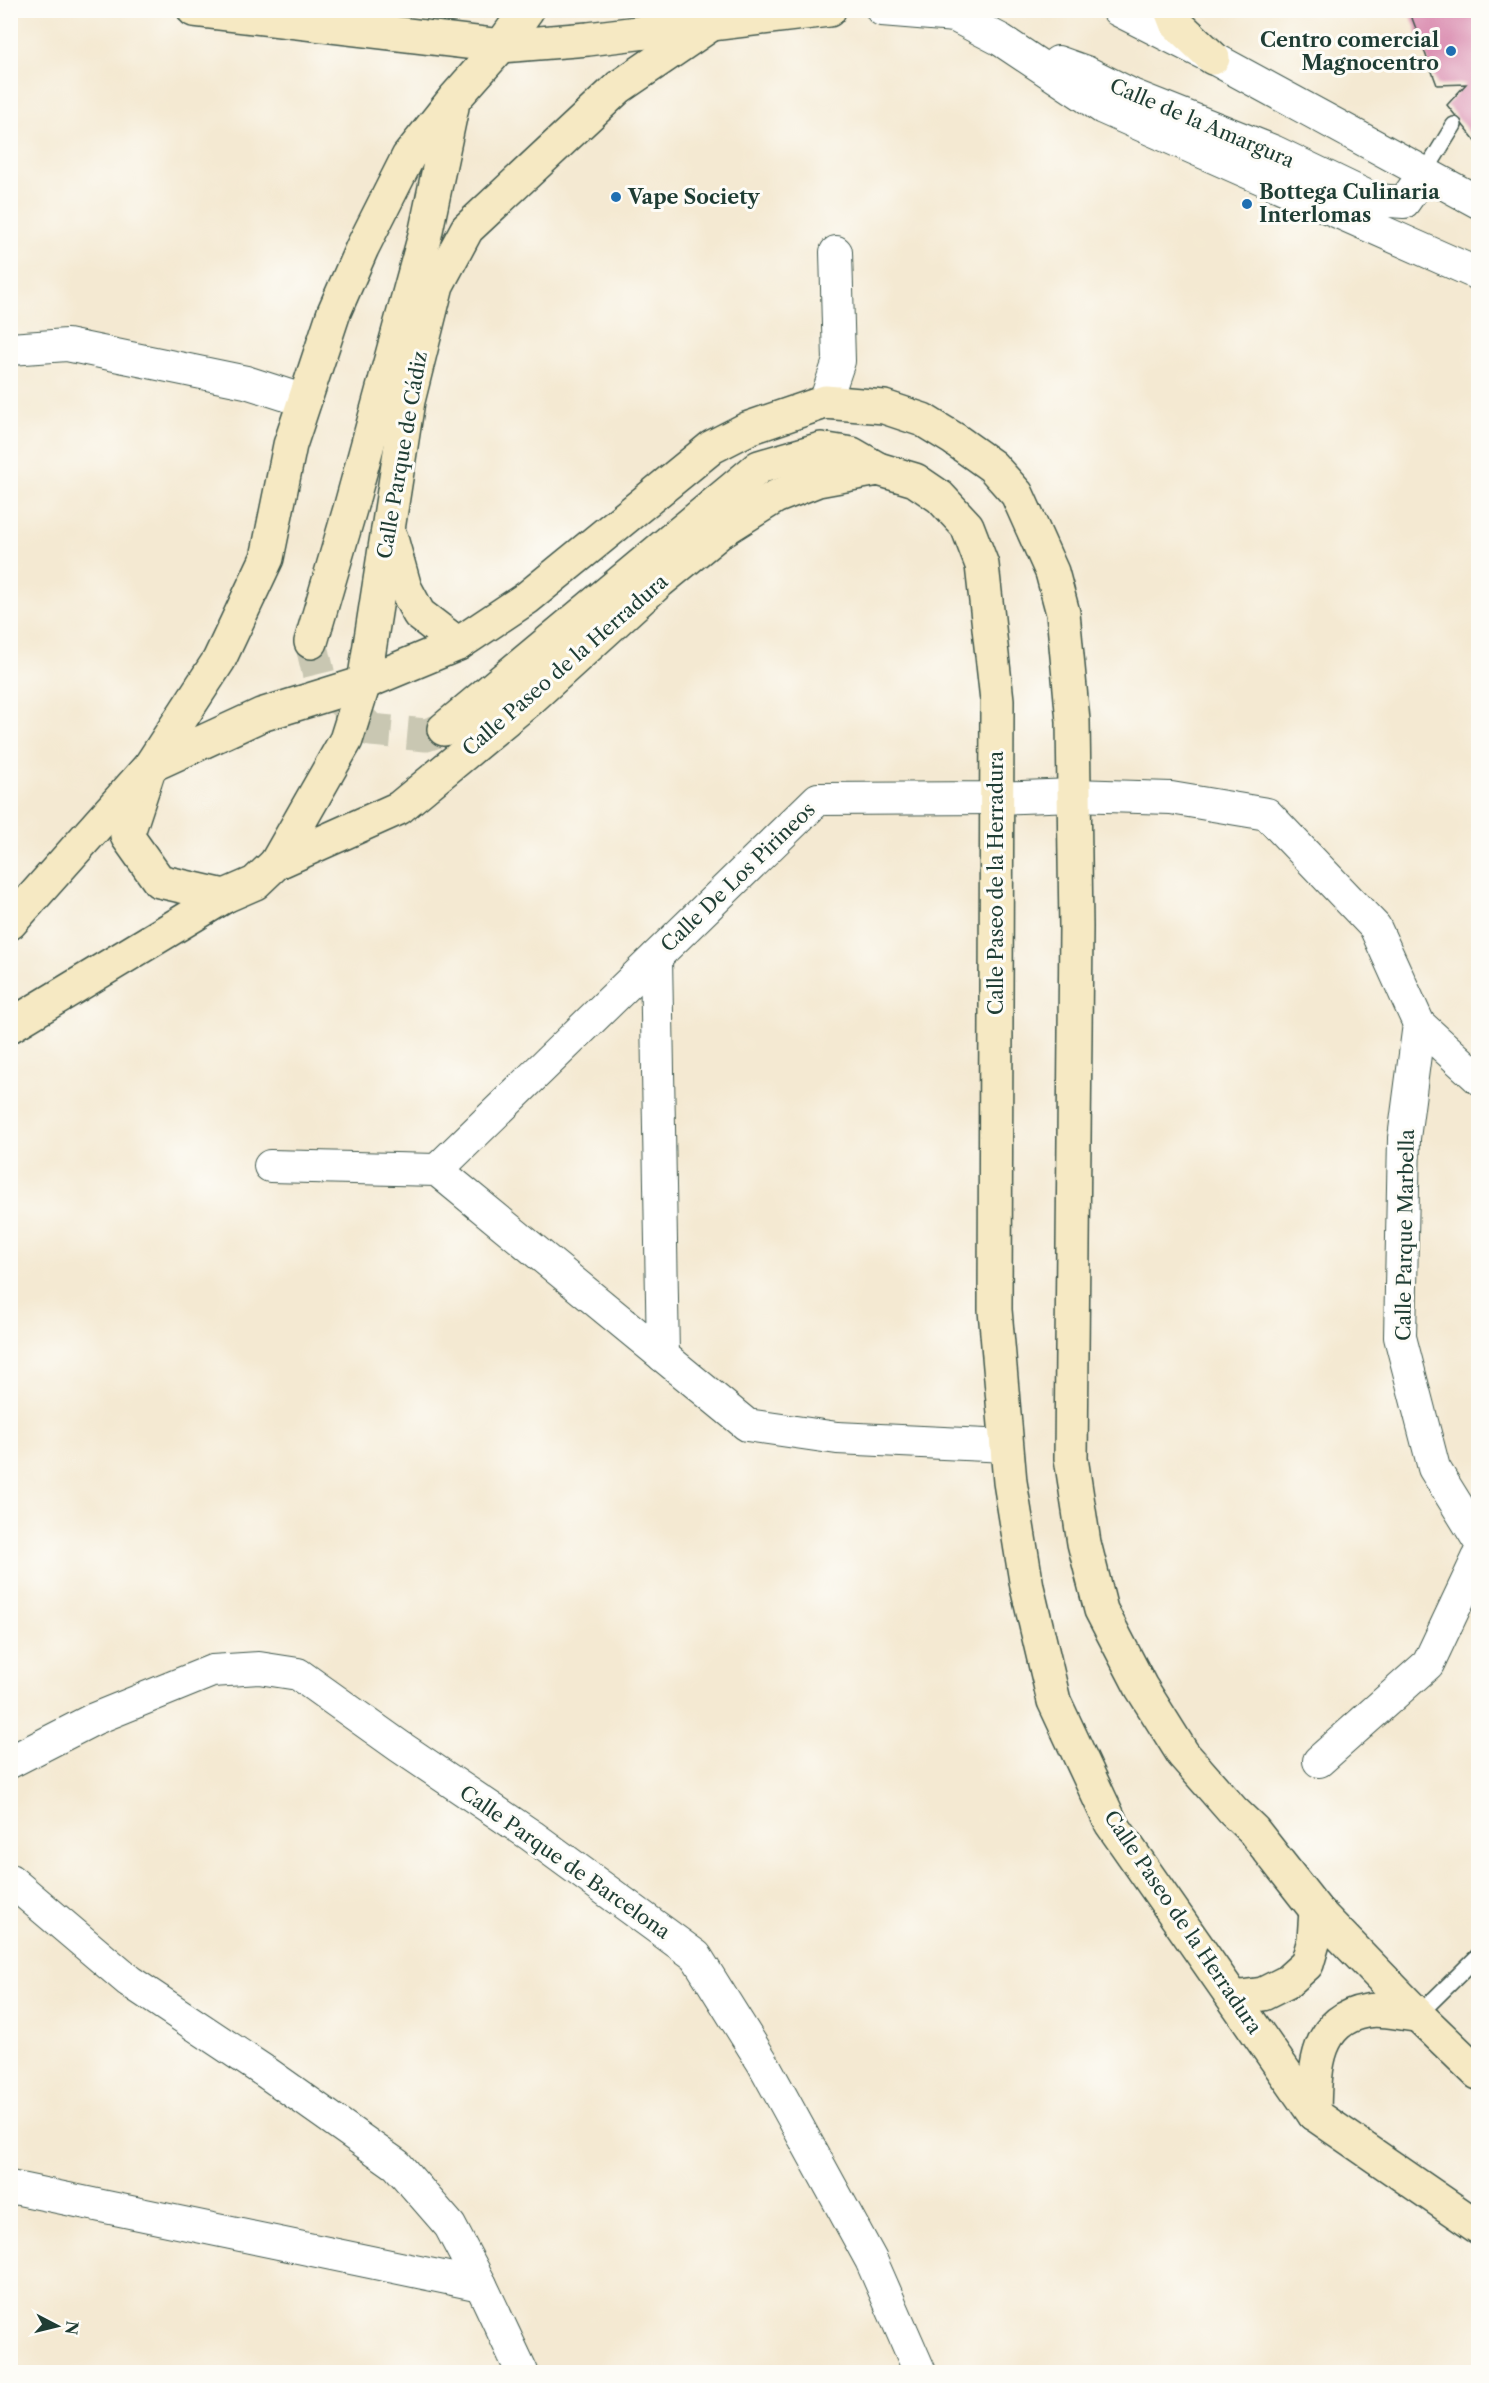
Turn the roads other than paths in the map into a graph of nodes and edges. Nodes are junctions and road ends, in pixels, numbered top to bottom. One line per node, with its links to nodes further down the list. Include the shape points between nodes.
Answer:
1 (194, 10): 9 (main road)
2 (527, 10): 9 (main road)
3 (829, 10): 7 (main road)
4 (882, 10): 8 (street, Calle de la Amargura, via 955,16)
5 (1118, 10): 10 (street)
6 (1171, 10): 10 (main road, via 1176,23)
7 (714, 18): 9 (main road, via 588,39); 21 (main road, Calle Parque de Cádiz, via 619,87 467,229 437,285 408,401)
8 (1001, 40): 13 (street, Calle de la Amargura, via 1272,151 1375,200 1404,202); 16 (street, Calle de la Amargura, via 1103,108)
9 (501, 46): 11 (main road)
10 (1213, 58): 13 (street)
11 (454, 99): 18 (main road, via 408,157 362,248 334,312); 22 (main road, via 425,235)
12 (1454, 125): 13 (lane)
13 (1424, 174): 14 (street)
14 (1479, 202)
15 (836, 252): 19 (street, via 839,361)
16 (1479, 274)
17 (10, 349): 18 (street, via 67,345 246,382)
18 (305, 401): 26 (main road, via 290,445 267,558 219,660)
19 (825, 402): 23 (main road, via 749,428 712,447 527,598); 27 (main road, via 884,408 923,420 992,466 1017,494 1052,572 1063,613 1073,721)
20 (879, 469): 25 (main road, via 852,454 821,449 759,467); 28 (main road, Calle Paseo de la Herradura, via 915,480 940,497 967,526 982,565 997,700); 29 (main road, Calle Paseo de la Herradura, via 818,480 775,497 721,531 528,701 399,808)
21 (388, 527): 23 (main road, via 405,588 419,614); 24 (main road, Calle Parque de Cádiz)
22 (311, 642)
23 (458, 644): 24 (main road)
24 (364, 683): 26 (main road, via 261,715); 29 (main road, Calle Parque de Cádiz, via 346,740)
25 (444, 729)
26 (150, 766): 30 (main road, via 127,836 159,881); 31 (main road)
27 (1072, 795): 28 (street, Calle De Los Pirineos); 33 (street, via 1171,798 1267,814 1375,927); 45 (main road, via 1076,927 1071,1458 1084,1543 1101,1610 1141,1687 1183,1754 1252,1830)
28 (996, 798): 32 (street, Calle De Los Pirineos, via 818,799); 39 (main road, Calle Paseo de la Herradura, via 995,1310)
29 (276, 863): 30 (main road, Calle Paseo de la Herradura, via 255,883)
30 (225, 896): 34 (main road, Calle Paseo de la Herradura)
31 (10, 923)
32 (656, 957): 37 (street, Calle De Los Pirineos); 38 (street, Calle De Los Pirineos)
33 (1419, 1024): 35 (street); 40 (street, Calle Parque Marbella, via 1404,1138 1400,1337 1434,1468)
34 (10, 1026)
35 (1479, 1078)
36 (270, 1166): 37 (street)
37 (438, 1170): 38 (street)
38 (663, 1356): 39 (street, via 747,1425 837,1438)
39 (1007, 1446): 47 (main road, Calle Paseo de la Herradura, via 1027,1587 1054,1701 1111,1823)
40 (1479, 1539)
41 (1479, 1558): 42 (street, via 1428,1664)
42 (1319, 1761)
43 (10, 1762): 55 (street, Calle Parque de Barcelona, via 94,1719 212,1671 259,1668 298,1674 532,1836 696,1956 763,2063 865,2249)
44 (10, 1880): 53 (street, via 129,1981 397,2165 450,2226)
45 (1316, 1910): 47 (main road, via 1307,1964 1287,1982 1263,1994); 48 (main road)
46 (1479, 1956): 48 (lane)
47 (1234, 1998): 50 (main road, Calle Paseo de la Herradura)
48 (1418, 2015): 49 (main road); 50 (main road, via 1369,2010 1347,2017 1326,2036 1318,2055)
49 (1479, 2073)
50 (1314, 2114): 52 (main road, Calle Paseo de la Herradura)
51 (10, 2187): 53 (street)
52 (1479, 2227)
53 (481, 2285): 54 (street)
54 (522, 2373)
55 (920, 2373)

